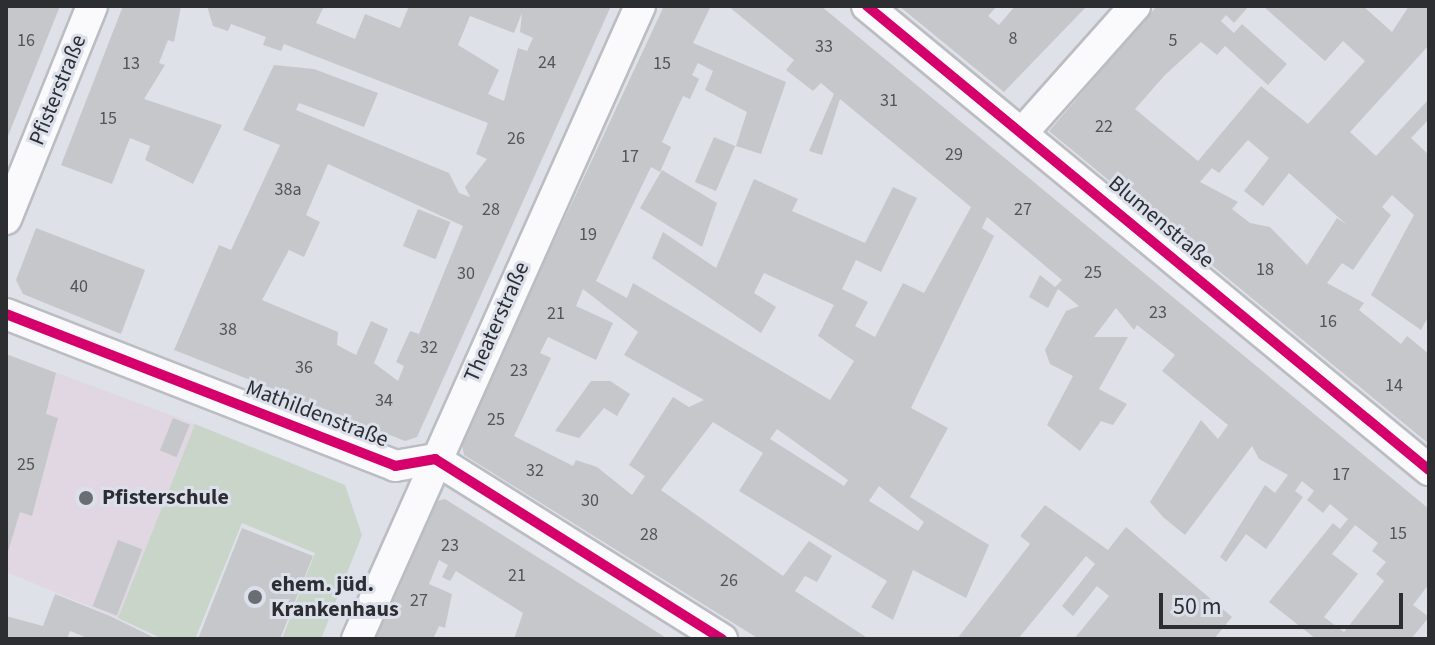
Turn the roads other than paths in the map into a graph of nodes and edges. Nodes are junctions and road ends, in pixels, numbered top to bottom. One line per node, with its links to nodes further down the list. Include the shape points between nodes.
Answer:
1 (92, 6): 6 (street, Pfisterstraße)
2 (640, 6): 8 (street, Theaterstraße)
3 (867, 6): 5 (street, Blumenstraße)
4 (1135, 6): 5 (street)
5 (1022, 133): 9 (street, Blumenstraße)
6 (6, 219)
7 (6, 314): 8 (street, Mathildenstraße, via 395,466)
8 (435, 459): 10 (street, Theaterstraße); 11 (street)
9 (1429, 470)
10 (357, 639)
11 (722, 639)

